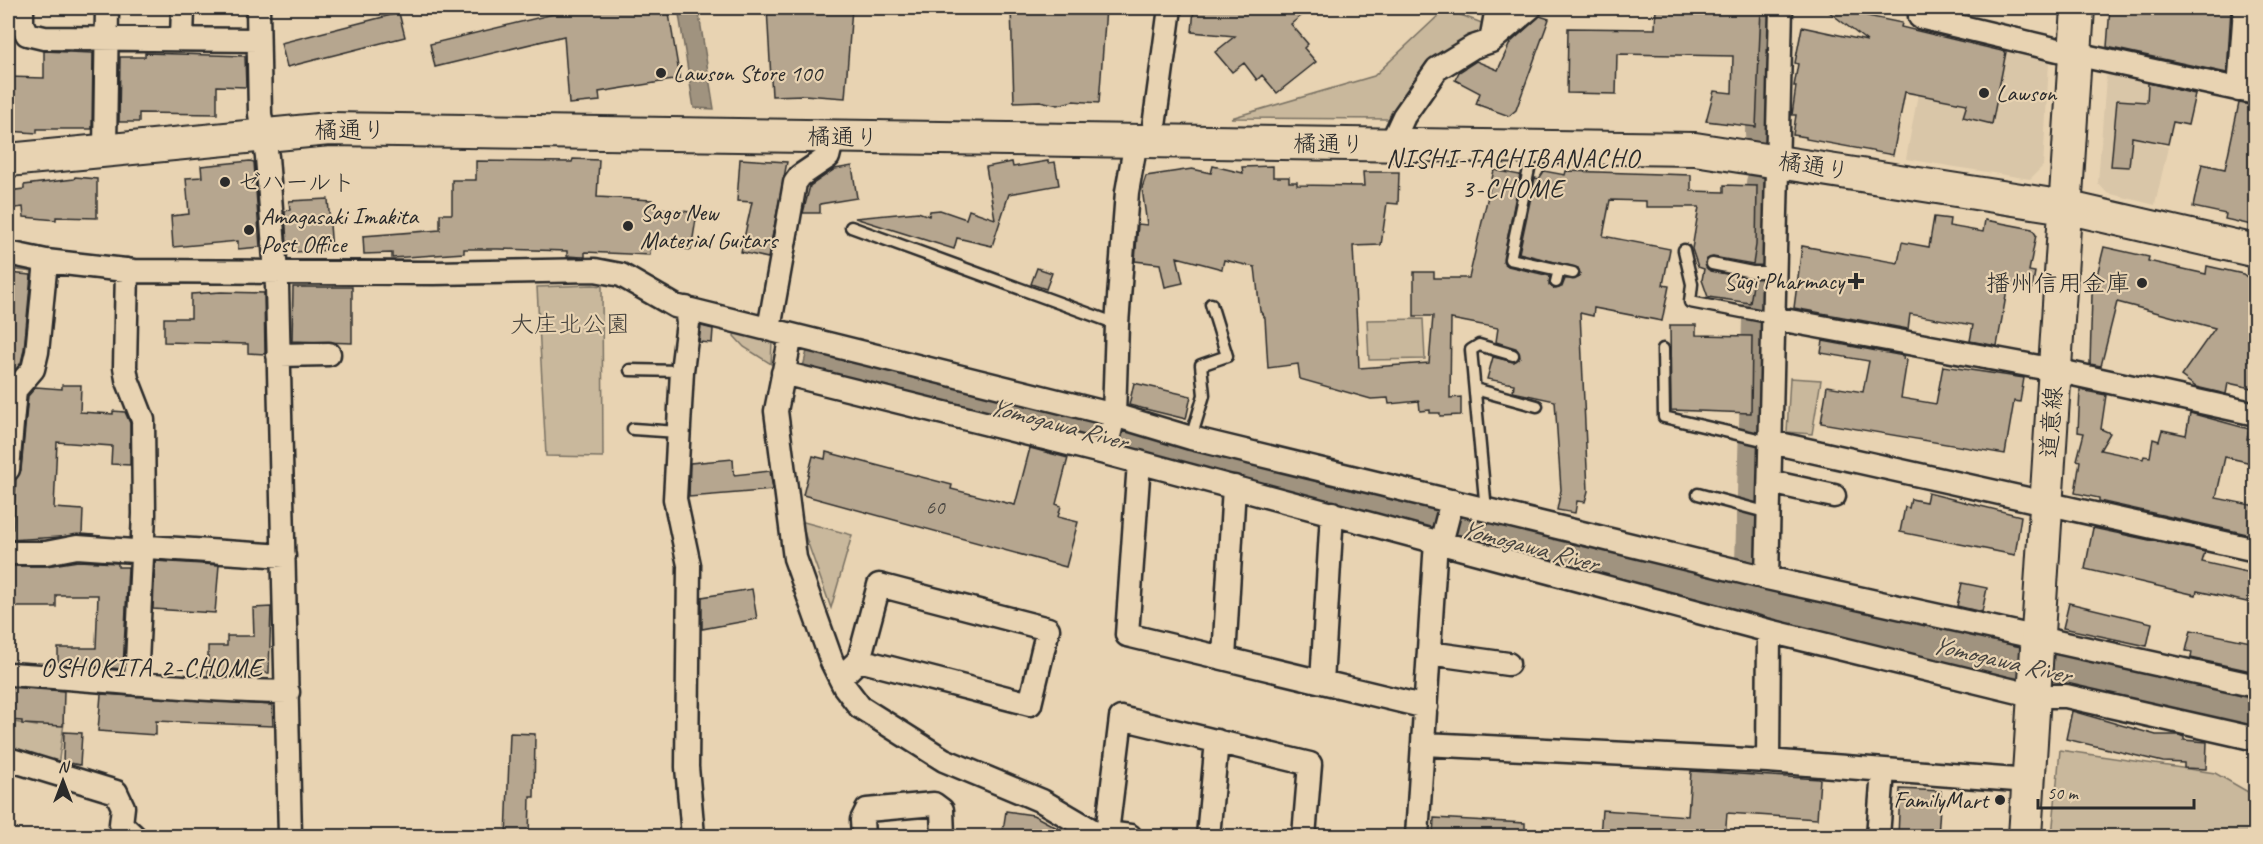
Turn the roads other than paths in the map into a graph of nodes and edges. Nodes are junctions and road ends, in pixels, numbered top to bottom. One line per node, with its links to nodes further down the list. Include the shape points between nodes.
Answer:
1 (22, 8): 12 (street, via 22,24 27,34 44,38)
2 (107, 8): 12 (street)
3 (183, 8): 13 (street)
4 (258, 8): 14 (street)
5 (1170, 8): 20 (street)
6 (1497, 8): 15 (street)
7 (1530, 8): 15 (street)
8 (1781, 8): 25 (street)
9 (1920, 8): 16 (street, via 1920,17)
10 (2078, 8): 16 (street, 道意線)
11 (2245, 8): 17 (street)
12 (107, 38): 13 (street); 23 (street)
13 (182, 38): 14 (street)
14 (258, 40): 18 (street)
15 (1491, 40): 21 (street, via 1437,69 1404,116)
16 (2075, 54): 17 (street); 26 (street, 道意線)
17 (2248, 91)
18 (264, 134): 19 (street, 橘通り, via 329,129); 23 (street, 橘通り); 34 (street)
19 (833, 137): 20 (street, 橘通り); 43 (street, via 828,156 795,183)
20 (1144, 141): 21 (street, 橘通り); 42 (street, via 1127,192)
21 (1391, 144): 22 (street, 橘通り)
22 (1534, 146): 25 (street, 橘通り, via 1695,148); 33 (lane, via 1510,259)
23 (105, 148): 24 (street, 橘通り)
24 (8, 160)
25 (1776, 160): 26 (street, 橘通り); 35 (street)
26 (2065, 207): 29 (street, 橘通り); 50 (street, 道意線)
27 (852, 227): 42 (lane)
28 (1684, 250): 41 (lane, via 1692,284 1689,302)
29 (2256, 251)
30 (8, 253): 32 (street)
31 (1712, 264): 35 (lane)
32 (46, 268): 37 (street); 63 (street, via 35,360 28,377 15,390)
33 (1559, 270): 36 (lane); 38 (lane)
34 (276, 272): 37 (street); 40 (street, via 595,270 621,275); 47 (street)
35 (1765, 272): 41 (street)
36 (1573, 273)
37 (127, 277): 74 (street, via 125,367 143,420)
38 (1556, 282)
39 (1211, 304): 59 (lane, via 1227,356 1201,365 1204,395)
40 (687, 314): 43 (street); 51 (street)
41 (1766, 317): 50 (street); 60 (street)
42 (1117, 324): 56 (street)
43 (769, 329): 44 (street)
44 (791, 335): 52 (street); 56 (street)
45 (1663, 349): 60 (lane, via 1664,417)
46 (329, 354): 47 (street)
47 (278, 355): 77 (street)
48 (1513, 355): 53 (lane, via 1479,345 1471,350)
49 (630, 370): 51 (lane)
50 (2055, 370): 55 (street); 69 (street, 道意線)
51 (682, 371): 58 (street)
52 (783, 374): 61 (street); 86 (street, via 776,411 795,558)
53 (1474, 389): 54 (lane); 70 (lane)
54 (1537, 406)
55 (2256, 414)
56 (1113, 418): 59 (street); 61 (street)
57 (633, 429): 58 (lane)
58 (678, 432): 103 (street, via 675,499 689,566 687,767)
59 (1191, 438): 68 (street)
60 (1762, 440): 64 (street); 69 (street)
61 (1106, 449): 62 (street)
62 (1139, 462): 65 (street); 82 (street, via 1127,635)
63 (8, 469)
64 (1770, 482): 67 (street); 71 (street)
65 (1234, 487): 72 (street); 82 (street)
66 (1698, 494): 71 (lane)
67 (1834, 496)
68 (1452, 503): 70 (street); 73 (street)
69 (2046, 503): 75 (street); 80 (street, 道意線)
70 (1486, 510): 78 (street)
71 (1760, 512): 78 (street)
72 (1332, 513): 73 (street); 87 (street)
73 (1441, 539): 79 (street); 81 (street)
74 (142, 549): 76 (street, via 76,547 46,553); 77 (street); 88 (street)
75 (2256, 550)
76 (8, 553)
77 (284, 556): 90 (street)
78 (1767, 578): 80 (street)
79 (1769, 631): 91 (street); 97 (street)
80 (2038, 639): 89 (street); 91 (street, 道意線)
81 (1429, 653): 84 (street); 92 (street)
82 (1224, 658): 87 (street)
83 (859, 660): 83 (street, via 879,585 1048,629 1030,704); 86 (street)
84 (1508, 664)
85 (8, 674): 88 (street)
86 (840, 678): 100 (street, via 860,707 944,759 1042,801)
87 (1322, 682): 92 (street)
88 (136, 684): 90 (street)
89 (2256, 686)
90 (288, 692): 102 (street)
91 (2035, 692): 93 (street); 99 (street, 道意線)
92 (1426, 707): 95 (street)
93 (2256, 740)
94 (1217, 741): 100 (street, via 1121,717); 107 (street); 108 (street, via 1310,764)
95 (1424, 744): 97 (street); 109 (street)
96 (8, 759): 101 (street, via 116,792 123,807 121,824)
97 (1768, 761): 98 (street)
98 (1883, 771): 99 (street); 110 (street)
99 (2029, 781): 111 (street, 道意線)
100 (1107, 835): 106 (street)
101 (134, 837)
102 (290, 837)
103 (693, 837)
104 (863, 837): 105 (street, via 862,820 867,810 934,804 942,810)
105 (943, 837)
106 (1130, 837)
107 (1208, 837)
108 (1305, 837)
109 (1417, 837)
110 (1878, 837)
111 (2025, 837)

